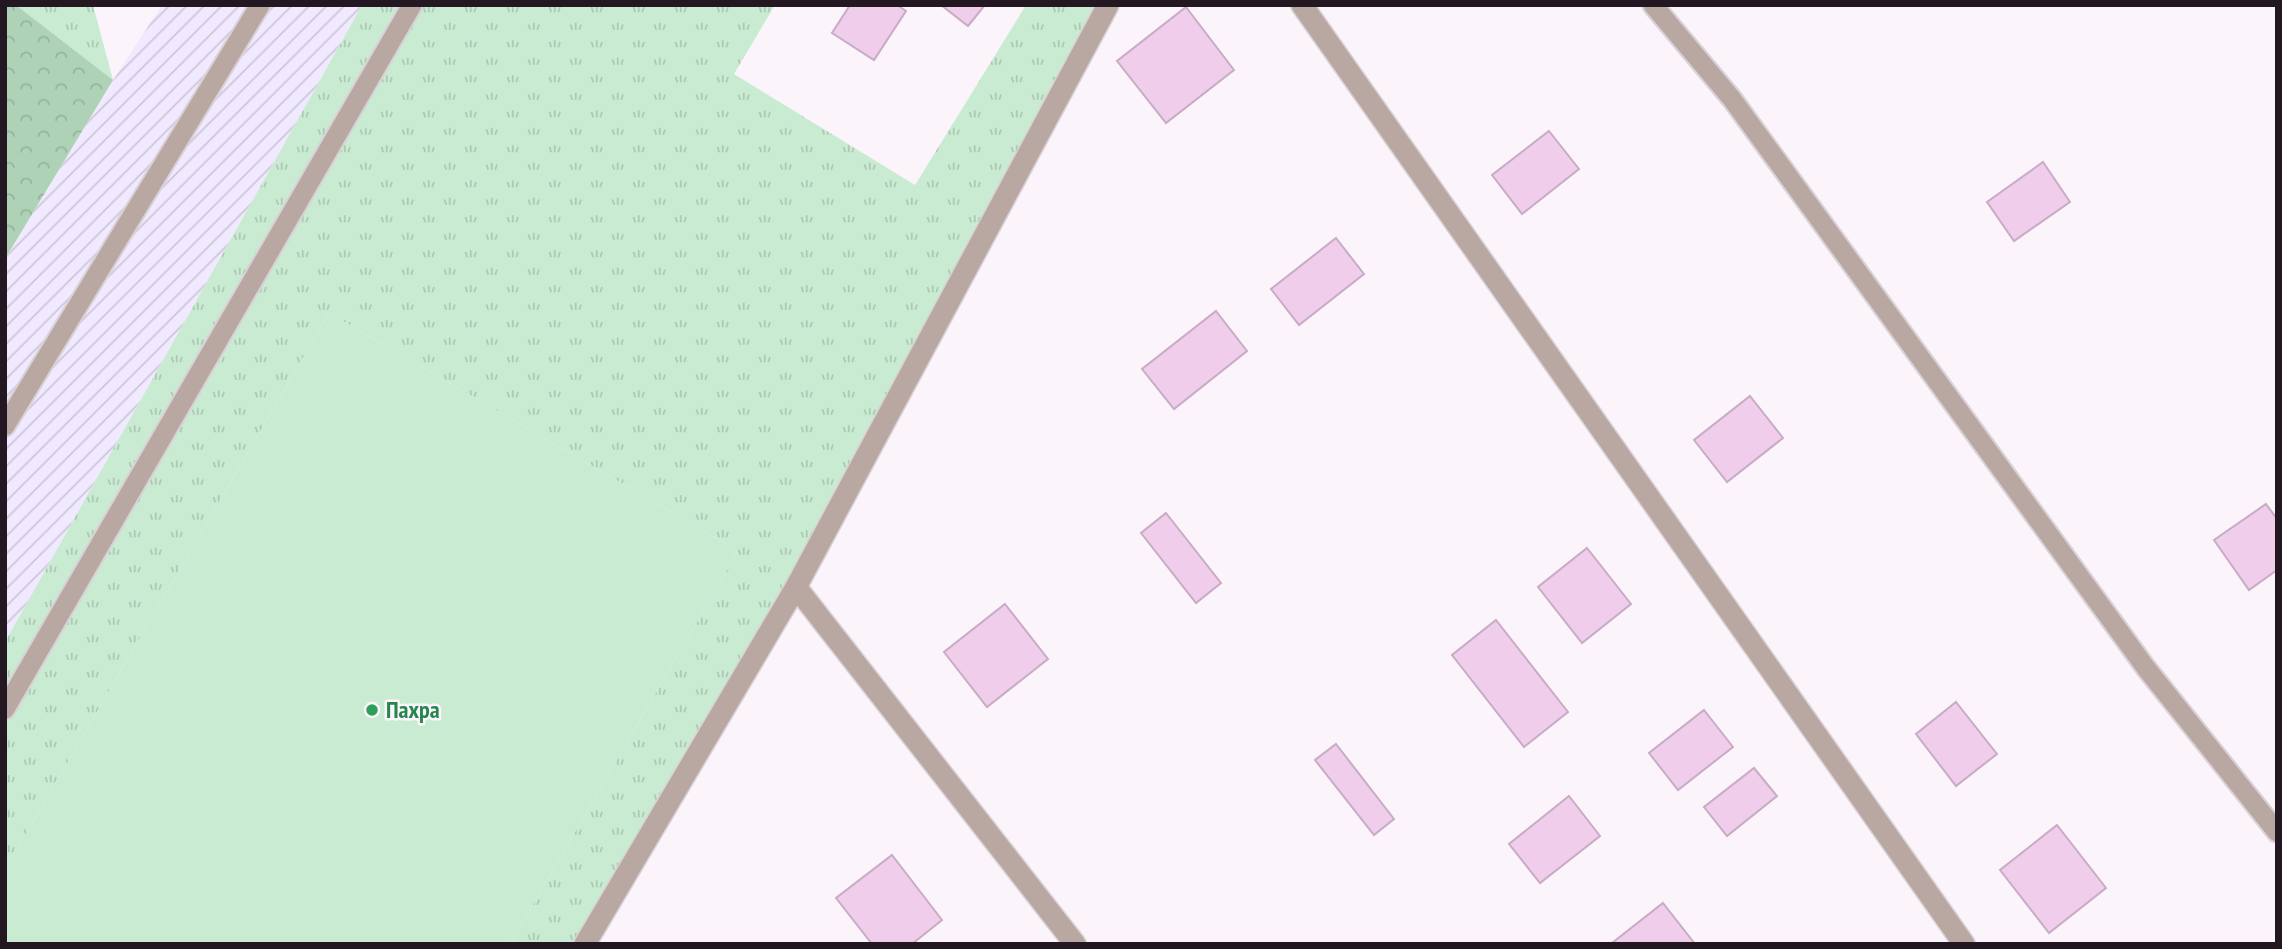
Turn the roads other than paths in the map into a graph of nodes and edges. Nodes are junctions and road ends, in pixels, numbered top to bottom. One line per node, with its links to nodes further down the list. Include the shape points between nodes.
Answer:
1 (260, 5): 6 (lane)
2 (412, 5): 8 (lane)
3 (1108, 5): 7 (street)
4 (1302, 5): 12 (street)
5 (1653, 5): 9 (lane, via 1732,99 2146,668)
6 (5, 426)
7 (796, 587): 10 (street); 11 (street)
8 (5, 709)
9 (2277, 832)
10 (585, 944)
11 (1075, 944)
12 (1964, 944)

